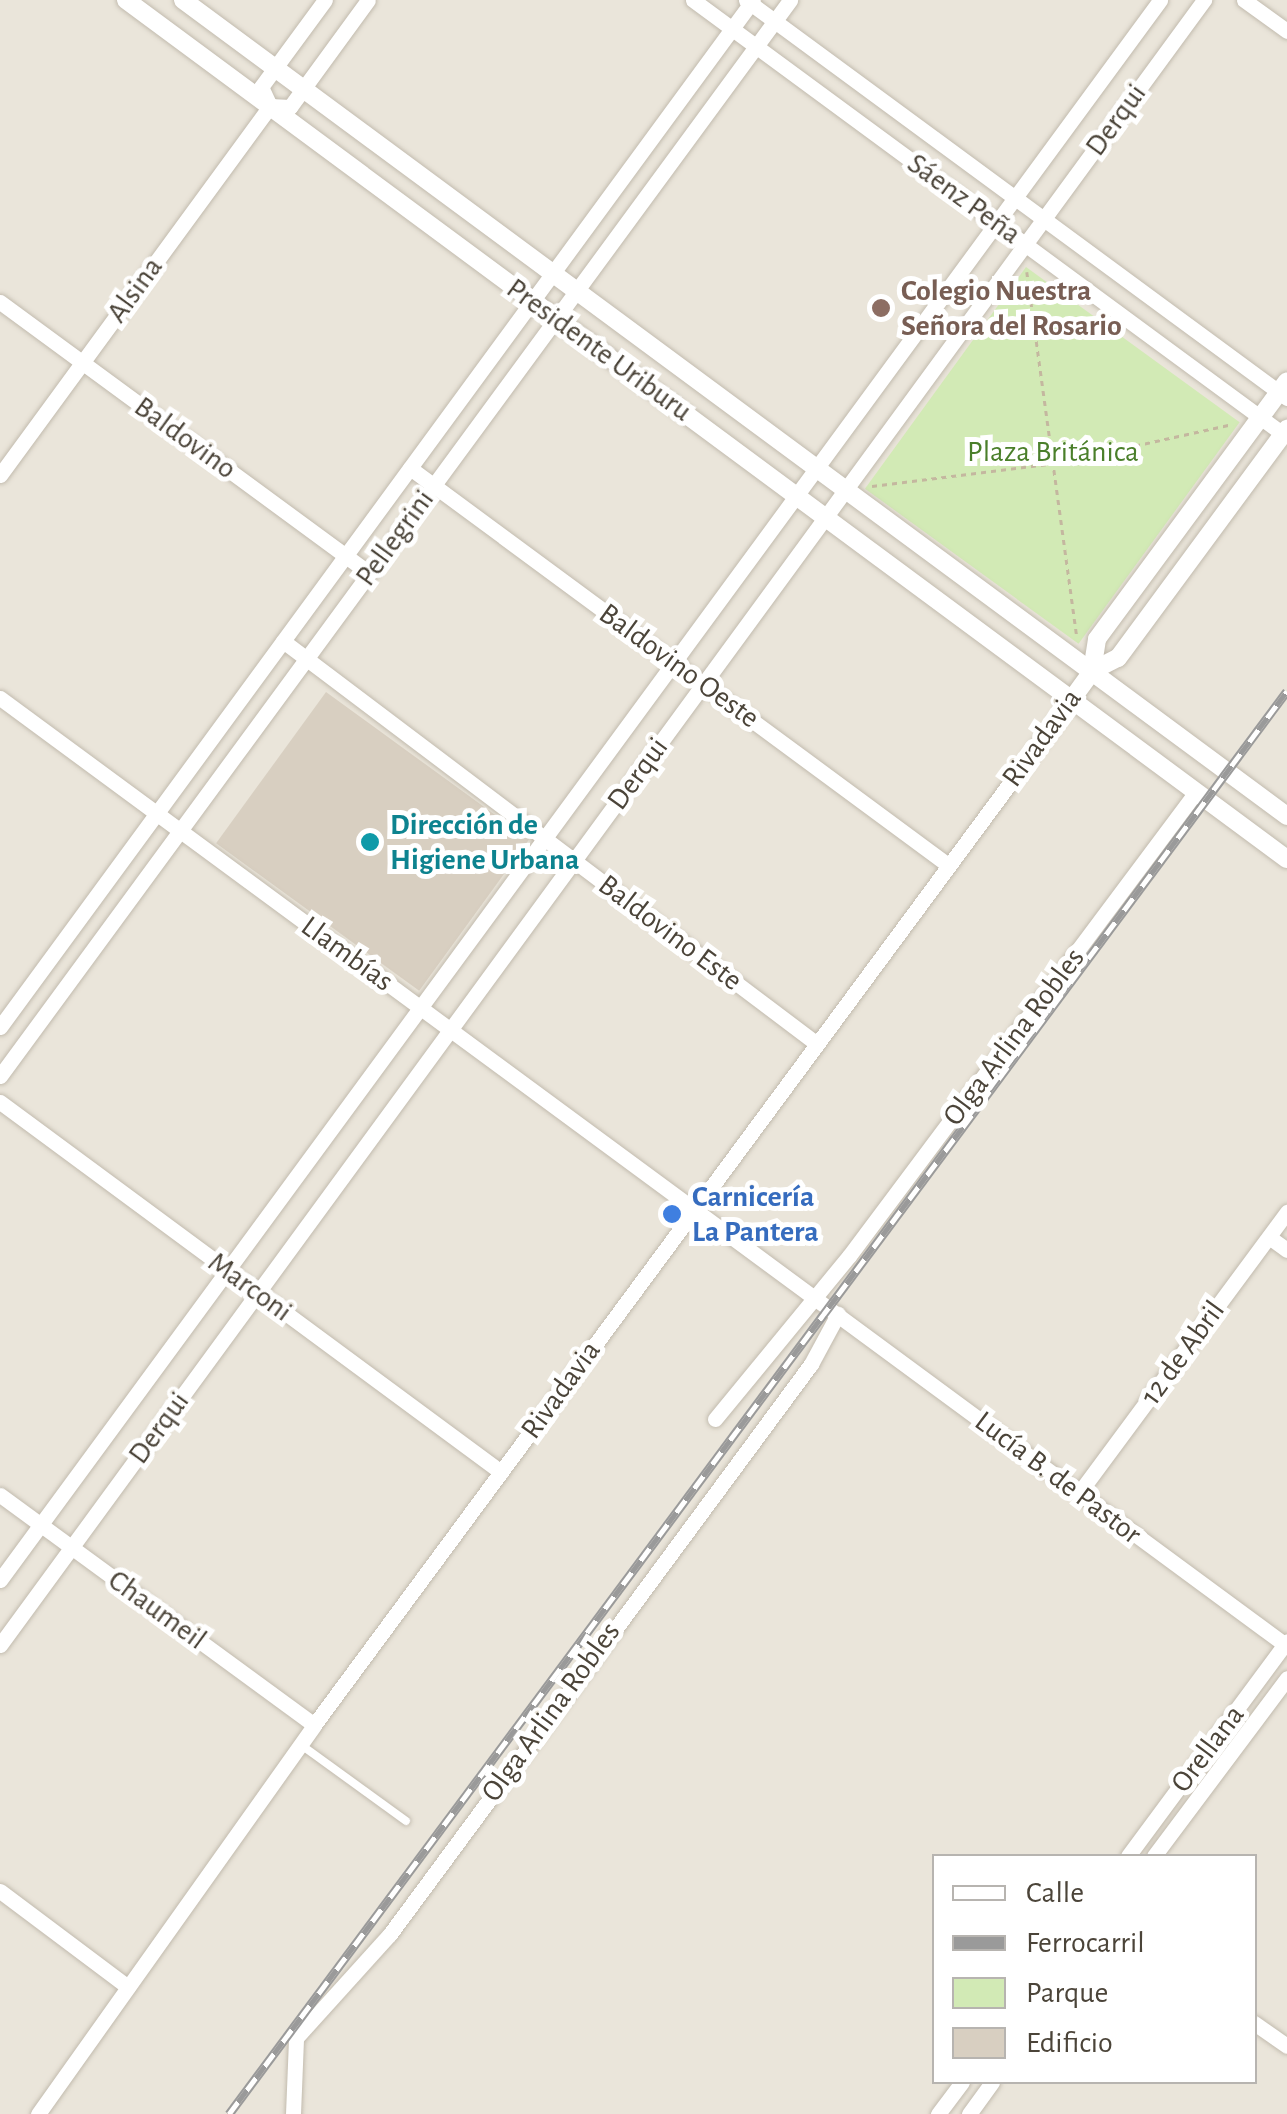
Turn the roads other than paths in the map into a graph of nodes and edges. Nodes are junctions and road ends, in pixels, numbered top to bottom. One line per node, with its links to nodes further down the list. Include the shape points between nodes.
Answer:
1 (126, 0): 17 (street, Presidente Uriburu)
2 (184, 0): 15 (street, Presidente Uriburu)
3 (325, 0): 15 (street, Alsina)
4 (368, 0): 16 (street, Alsina)
5 (693, 0): 12 (street, Sáenz Peña)
6 (790, 0): 11 (street, Pellegrini)
7 (1160, 0): 18 (street, Derqui)
8 (1204, 0): 19 (street, Derqui)
9 (1244, 0): 13 (street)
10 (750, 1): 11 (street, Sáenz Peña); 12 (street, Pellegrini)
11 (774, 21): 14 (street, Pellegrini); 18 (street, Sáenz Peña)
12 (732, 29): 14 (street, Sáenz Peña); 22 (street, Pellegrini)
13 (1287, 32)
14 (756, 46): 20 (street, Sáenz Peña); 23 (street, Pellegrini)
15 (275, 68): 16 (street, Presidente Uriburu); 17 (street, Alsina, via 261,87)
16 (303, 89): 17 (street, Alsina, via 290,106); 22 (street, Presidente Uriburu)
17 (270, 106): 24 (street, Presidente Uriburu); 27 (street, Alsina)
18 (1014, 198): 19 (street, Sáenz Peña); 20 (street, Derqui)
19 (1044, 219): 21 (street, Derqui); 28 (street, Sáenz Peña)
20 (996, 223): 21 (street, Sáenz Peña); 32 (street, Derqui)
21 (1026, 244): 29 (street, Sáenz Peña); 35 (street, Derqui)
22 (553, 273): 23 (street, Presidente Uriburu); 24 (street, Pellegrini)
23 (576, 290): 26 (street, Pellegrini); 32 (street, Presidente Uriburu)
24 (532, 301): 26 (street, Presidente Uriburu); 31 (street, Pellegrini)
25 (0, 302): 27 (street, Baldovino)
26 (556, 318): 34 (street, Pellegrini); 36 (street, Presidente Uriburu)
27 (82, 362): 33 (street, Alsina); 38 (street, Baldovino)
28 (1284, 390): 29 (street, Rivadavia)
29 (1260, 417): 30 (street, Sáenz Peña); 43 (street, Rivadavia, via 1097,640)
30 (1285, 431): 43 (street, Rivadavia, via 1118,658)
31 (410, 468): 34 (street, Baldovino Oeste); 38 (street, Pellegrini)
32 (816, 468): 35 (street, Presidente Uriburu); 36 (street, Derqui)
33 (0, 475)
34 (434, 485): 39 (street, Pellegrini); 42 (street, Baldovino Oeste)
35 (854, 489): 37 (street, Derqui); 43 (street, Presidente Uriburu)
36 (796, 496): 37 (street, Presidente Uriburu); 42 (street, Derqui)
37 (826, 517): 44 (street, Derqui); 46 (street, Presidente Uriburu)
38 (345, 556): 39 (street, Baldovino); 40 (street, Pellegrini)
39 (369, 573): 41 (street, Pellegrini)
40 (283, 641): 41 (street, Baldovino Este); 48 (street, Pellegrini)
41 (306, 659): 50 (street, Pellegrini); 51 (street, Baldovino Este)
42 (674, 662): 44 (street, Baldovino Oeste); 51 (street, Derqui)
43 (1092, 671): 46 (street, Rivadavia); 49 (street, Presidente Uriburu)
44 (703, 684): 53 (street, Derqui); 54 (street, Baldovino Oeste)
45 (0, 698): 48 (street, Llambías)
46 (1072, 699): 47 (street, Presidente Uriburu); 54 (street, Rivadavia)
47 (1201, 796): 52 (street, Presidente Uriburu); 67 (street, Olga Arlina Robles)
48 (156, 814): 50 (street, Llambías); 56 (street, Pellegrini)
49 (1287, 816)
50 (180, 831): 55 (street, Llambías); 59 (street, Pellegrini)
51 (544, 838): 53 (street, Baldovino Este); 55 (street, Derqui)
52 (1287, 858)
53 (574, 861): 57 (street, Derqui); 58 (street, Baldovino Este)
54 (948, 865): 58 (street, Rivadavia)
55 (420, 1008): 57 (street, Llambías); 65 (street, Derqui)
56 (0, 1027)
57 (450, 1030): 61 (street, Llambías); 66 (street, Derqui)
58 (817, 1044): 61 (street, Rivadavia)
59 (0, 1076)
60 (0, 1102): 65 (street, Marconi)
61 (694, 1210): 67 (street, Llambías); 70 (street, Rivadavia)
62 (1287, 1212): 63 (street, 12 de Abril)
63 (1269, 1237): 64 (street); 71 (street, 12 de Abril)
64 (1287, 1250)
65 (228, 1270): 66 (street, Marconi); 73 (street, Derqui)
66 (258, 1292): 70 (street, Marconi); 74 (street, Derqui)
67 (815, 1298): 68 (street, Lucía B. de Pastor); 69 (street, Olga Arlina Robles)
68 (834, 1311): 71 (street, Lucía B. de Pastor); 90 (street, Olga Arlina Robles, via 811,1364 390,1934 296,2038 290,2078)
69 (716, 1419)
70 (501, 1472): 79 (street, Rivadavia)
71 (1079, 1493): 76 (street, Lucía B. de Pastor)
72 (0, 1495): 73 (street, Chaumeil)
73 (41, 1525): 74 (street, Chaumeil); 75 (street, Derqui)
74 (71, 1547): 77 (street, Derqui); 79 (street, Chaumeil)
75 (0, 1580)
76 (1286, 1644): 82 (street, Orellana)
77 (0, 1645)
78 (1287, 1678): 83 (street, Orellana)
79 (314, 1726): 80 (street, Rivadavia)
80 (300, 1744): 81 (lane); 85 (street, Rivadavia)
81 (406, 1821)
82 (1129, 1854)
83 (1155, 1854)
84 (0, 1891): 85 (street)
85 (128, 1987): 91 (street, Rivadavia)
86 (1257, 2025): 87 (street)
87 (1287, 2046)
88 (960, 2084): 92 (street)
89 (991, 2084): 93 (street)
90 (296, 2113)
91 (38, 2114)
92 (938, 2114)
93 (969, 2114)

